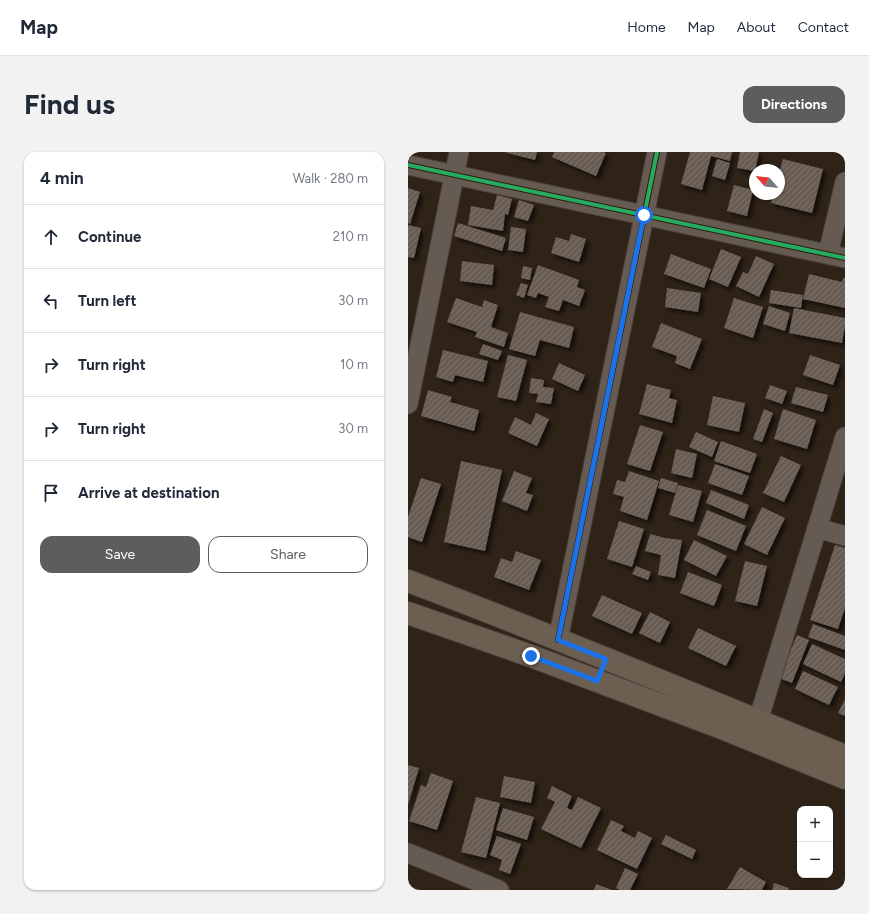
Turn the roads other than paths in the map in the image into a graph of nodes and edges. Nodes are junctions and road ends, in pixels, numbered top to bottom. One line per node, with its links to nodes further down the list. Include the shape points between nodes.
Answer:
1 (459, 152): 4 (street)
2 (657, 152): 6 (street)
3 (408, 165): 4 (street)
4 (454, 174): 6 (street); 8 (street)
5 (845, 182): 7 (street)
6 (644, 215): 7 (street); 15 (street)
7 (837, 256)
8 (412, 365): 9 (street)
9 (408, 404)
10 (845, 437): 11 (street)
11 (818, 528): 12 (street); 18 (street)
12 (845, 536)
13 (408, 581): 15 (main road)
14 (408, 613): 17 (main road)
15 (558, 640): 16 (main road)
16 (606, 659): 17 (main road); 18 (main road)
17 (597, 681): 20 (main road)
18 (758, 721): 19 (main road)
19 (845, 756)
20 (845, 778)
21 (408, 853): 22 (street)
22 (499, 890)

